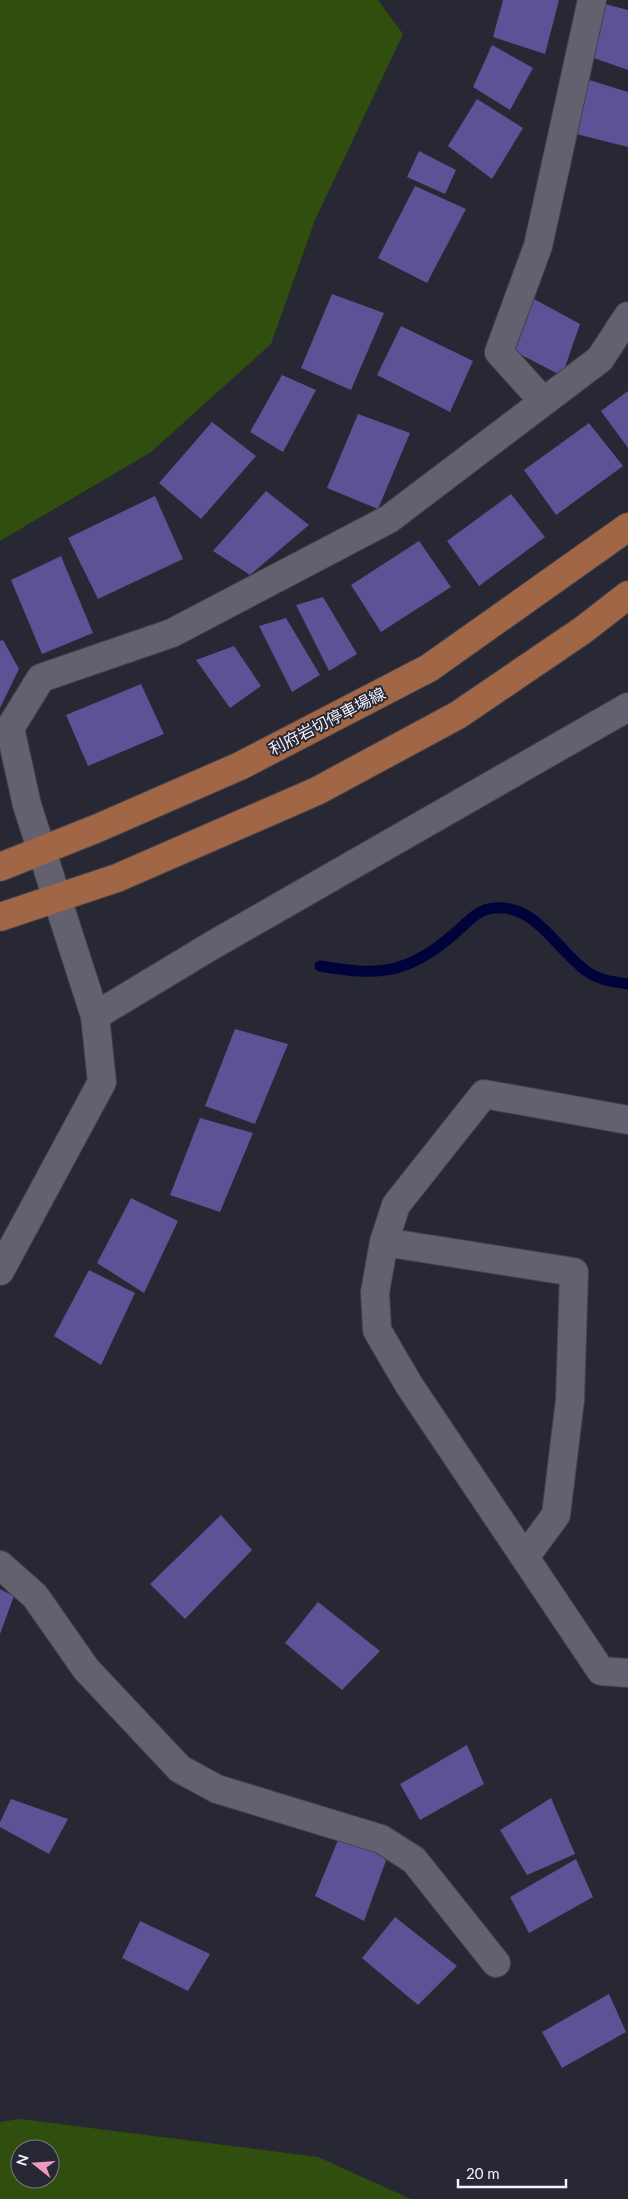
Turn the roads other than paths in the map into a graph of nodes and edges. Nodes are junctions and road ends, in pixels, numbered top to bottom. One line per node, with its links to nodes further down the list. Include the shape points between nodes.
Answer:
1 (592, 0): 3 (street, via 538,246 499,352)
2 (628, 316): 3 (street, via 600,359)
3 (543, 401): 7 (street, via 389,519 172,633 41,678 10,728 27,805)
4 (628, 527): 7 (main road, 利府岩切停車場線, via 429,668 240,766)
5 (628, 595): 9 (main road, via 458,715 316,791 117,878)
6 (628, 707): 11 (street)
7 (43, 850): 8 (main road, 利府岩切停車場線); 9 (street)
8 (0, 867)
9 (58, 898): 10 (main road); 11 (street)
10 (0, 917)
11 (95, 1016): 14 (street, via 102,1082)
12 (628, 1120): 13 (street, via 484,1094 396,1204)
13 (384, 1242): 15 (street, via 375,1292 377,1330 409,1385); 15 (street, via 574,1272 570,1400 556,1515)
14 (0, 1271)
15 (525, 1557): 17 (street, via 601,1671)
16 (0, 1565): 18 (street, via 35,1596 86,1669 180,1768 217,1789 381,1839 414,1860)
17 (628, 1673)
18 (496, 1963)

